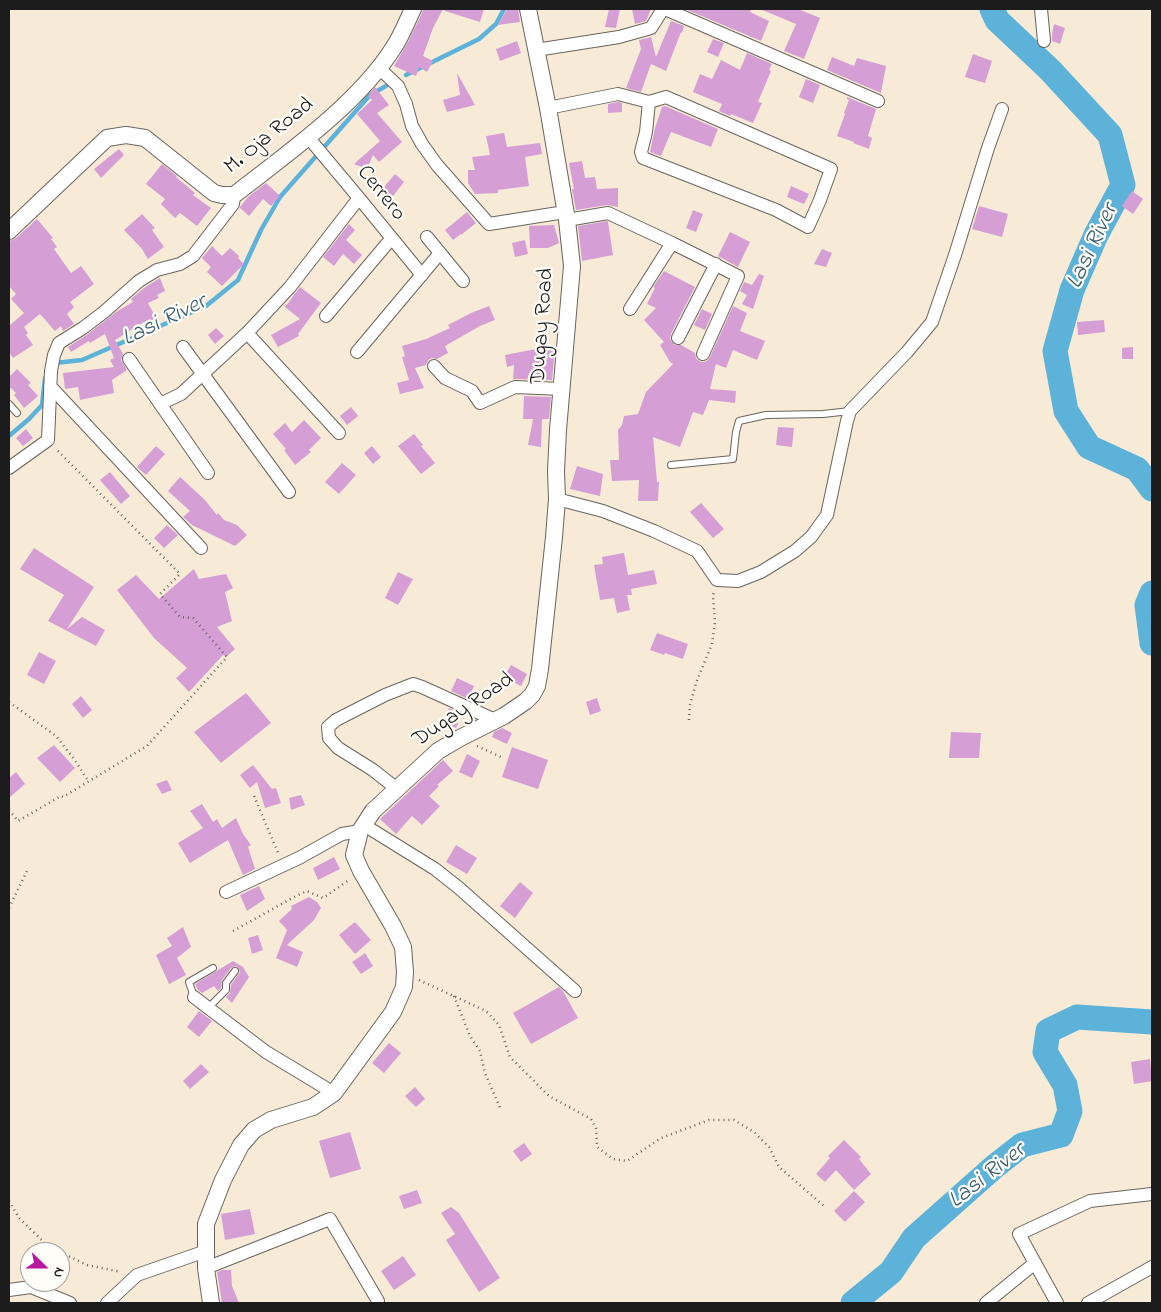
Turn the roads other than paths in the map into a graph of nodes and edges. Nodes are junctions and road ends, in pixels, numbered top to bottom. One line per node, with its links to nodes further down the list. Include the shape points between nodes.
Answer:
1 (413, 9): 7 (street, M. Oja Road, via 395,46)
2 (528, 9): 6 (street, Dugay Road)
3 (664, 9): 6 (street, via 651,28 619,37); 8 (street)
4 (1041, 9): 5 (street)
5 (1044, 41)
6 (536, 50): 10 (street, Dugay Road)
7 (379, 68): 12 (street, M. Oja Road); 15 (street, via 398,86 412,126 437,166 489,224)
8 (878, 101)
9 (649, 102): 9 (street, via 640,152 643,158 776,210 808,227 831,169 666,98); 10 (street, via 618,94)
10 (548, 108): 15 (street, Dugay Road)
11 (1002, 109): 38 (street, via 932,322)
12 (308, 138): 13 (street, M. Oja Road); 14 (street, Cerrero)
13 (234, 195): 16 (street, M. Oja Road, via 214,193 145,138 126,135 107,138); 34 (street, via 233,204 193,256 139,281 104,312 59,344 54,355)
14 (359, 198): 18 (street, Cerrero); 26 (street, via 290,287)
15 (566, 216): 19 (street, via 608,213); 35 (street, Dugay Road, via 572,266)
16 (9, 231)
17 (427, 237): 20 (street)
18 (391, 239): 22 (street, Cerrero); 25 (street)
19 (672, 243): 21 (street); 24 (street)
20 (440, 253): 22 (street); 23 (street)
21 (716, 264): 27 (street); 30 (street, via 738,276)
22 (422, 275): 29 (street)
23 (463, 280)
24 (630, 309)
25 (326, 316)
26 (247, 333): 33 (street); 40 (street)
27 (678, 338)
28 (183, 347): 33 (street)
29 (357, 352)
30 (703, 354)
31 (129, 359): 37 (street)
32 (434, 366): 35 (street, via 445,378 472,391 480,404 515,387)
33 (203, 374): 37 (street, via 181,394); 44 (street)
34 (50, 386): 42 (street, via 48,440); 46 (street)
35 (562, 389): 45 (street, Dugay Road)
36 (9, 404): 39 (lane)
37 (160, 404): 43 (street)
38 (850, 411): 41 (lane, via 766,415 739,421 733,459); 45 (street, via 827,515 811,537 795,551 761,572 738,581 717,580 697,551 654,531 603,511)
39 (16, 413)
40 (338, 433)
41 (671, 465)
42 (9, 468)
43 (208, 473)
44 (289, 492)
45 (557, 499): 47 (street, Dugay Road, via 537,686 526,701)
46 (201, 548)
47 (495, 720): 48 (street, Dugay Road, via 438,752); 48 (street, via 413,684 336,720 328,727 329,738 338,748)
48 (397, 789): 49 (street, Dugay Road, via 373,811)
49 (362, 828): 50 (street, via 342,834); 53 (street, via 435,869); 56 (street, Dugay Road, via 354,855 403,947 404,987 393,1012)
50 (226, 892)
51 (213, 968): 54 (lane, via 189,982)
52 (235, 971): 55 (lane, via 226,983 226,990)
53 (576, 991)
54 (194, 997): 55 (street)
55 (208, 1008): 56 (street, via 266,1052)
56 (334, 1093): 58 (street, Dugay Road, via 313,1107 271,1120 254,1130 241,1145 206,1224)
57 (1152, 1194): 59 (street, via 1090,1201 1020,1234)
58 (206, 1251): 61 (street, Dugay Road); 65 (street, via 137,1275)
59 (1035, 1263): 67 (street); 68 (street)
60 (1152, 1267): 69 (street)
61 (206, 1268): 63 (street, via 330,1219); 66 (street, Dugay Road)
62 (9, 1290): 64 (street, via 31,1287)
63 (378, 1301)
64 (70, 1303)
65 (108, 1303)
66 (212, 1303)
67 (986, 1303)
68 (1057, 1303)
69 (1088, 1303)

